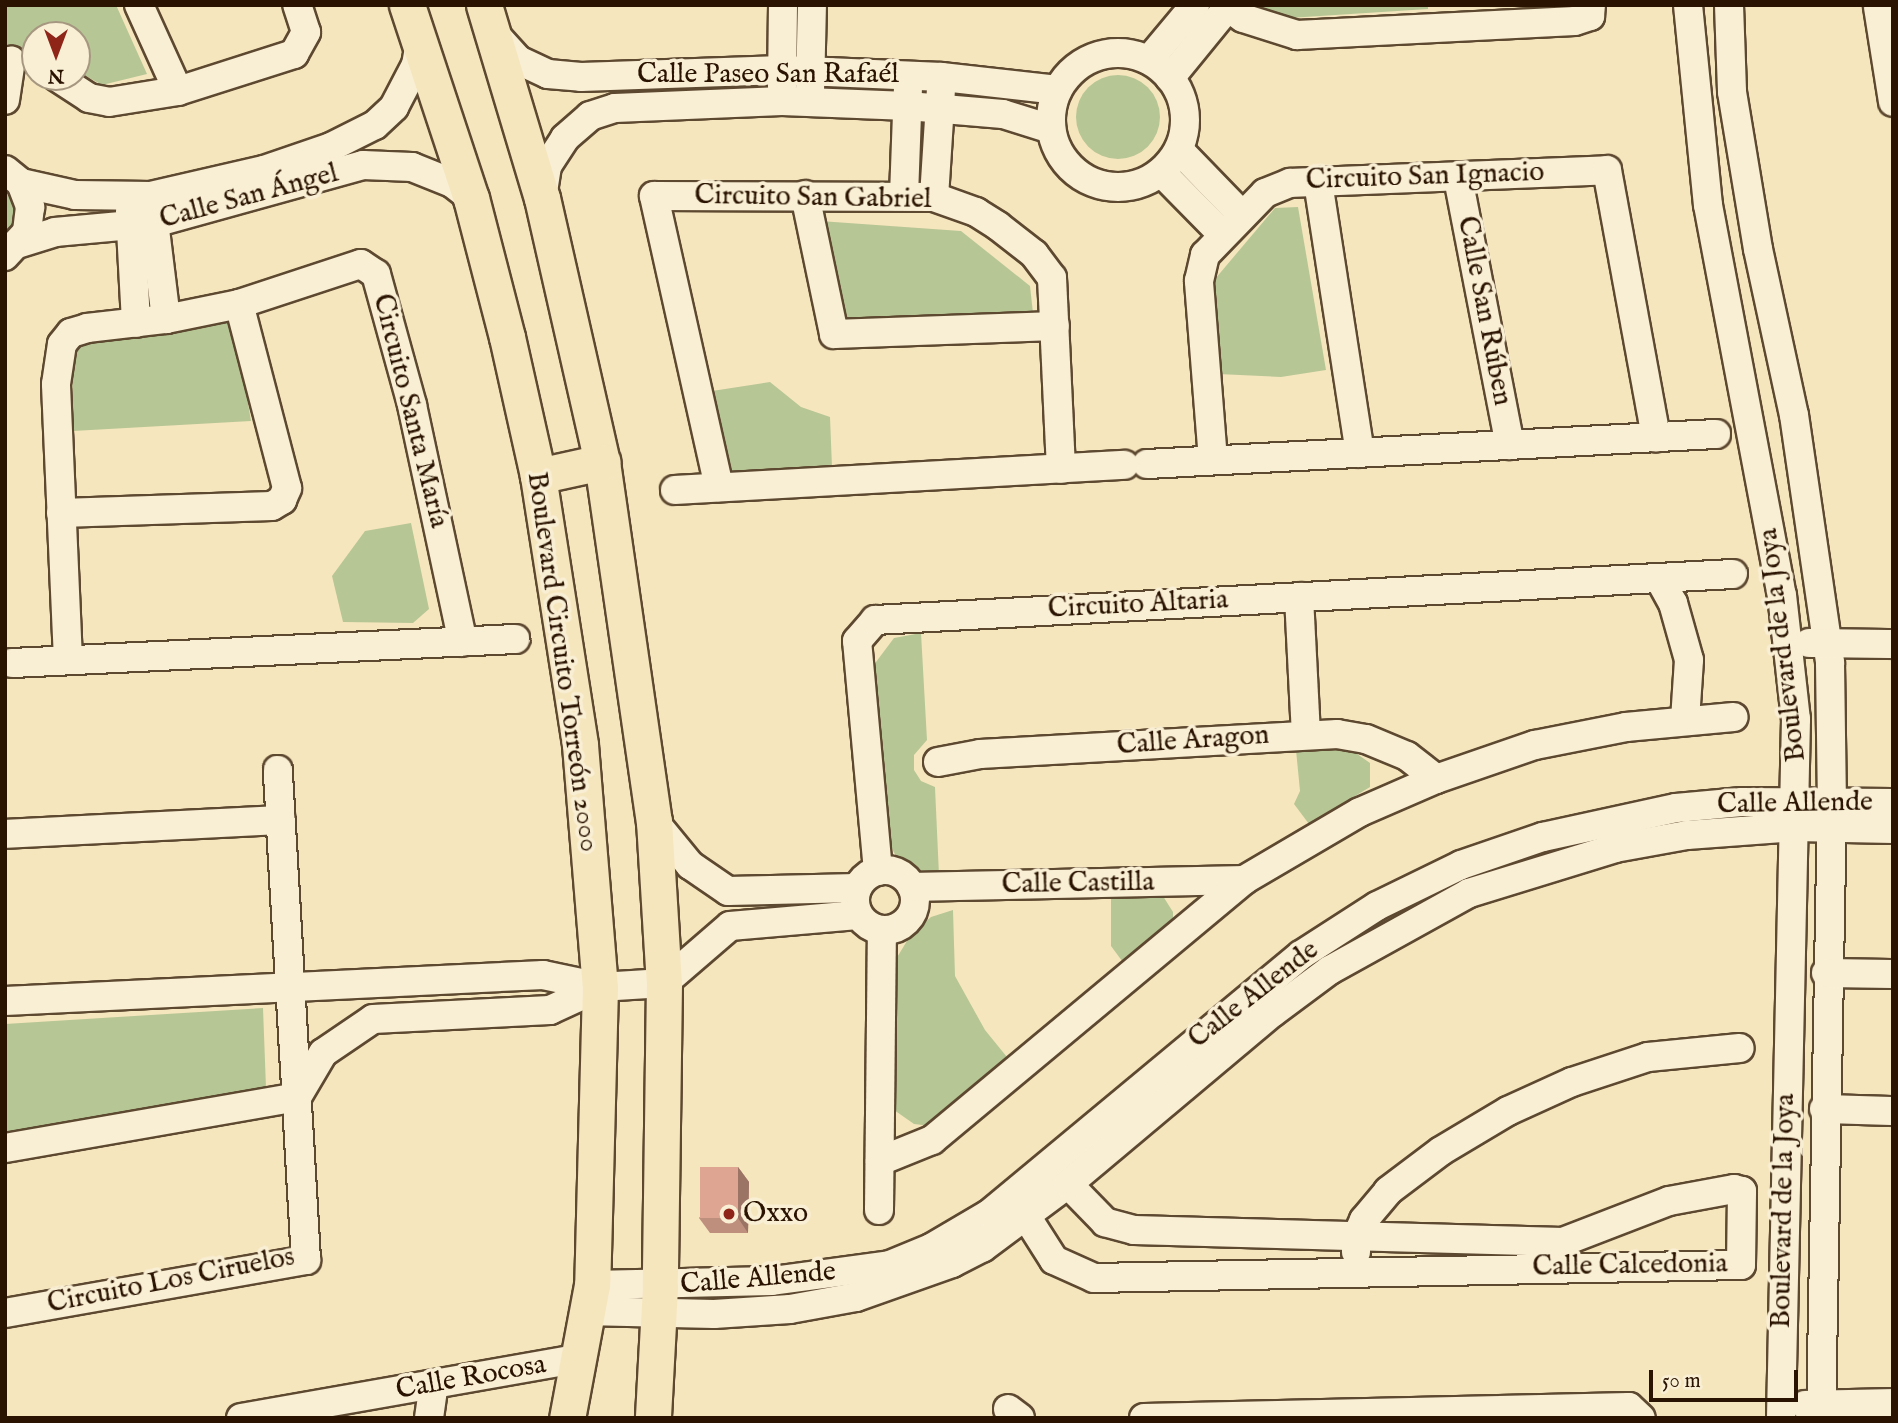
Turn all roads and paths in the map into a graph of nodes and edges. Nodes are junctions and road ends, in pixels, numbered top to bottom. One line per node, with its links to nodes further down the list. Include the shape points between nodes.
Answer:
1 (139, 5): 24 (street)
2 (297, 5): 24 (street, via 306,32 294,54)
3 (407, 5): 14 (main road, Boulevard Circuito Torreón 2000)
4 (783, 5): 17 (street)
5 (813, 5): 18 (street)
6 (1195, 5): 16 (street)
7 (1591, 5): 12 (street, via 1590,16 1575,20)
8 (1688, 5): 67 (street, Boulevard de la Joya, via 1708,205)
9 (1729, 5): 68 (street, Boulevard de la Joya, via 1732,92 1758,249 1794,415)
10 (1226, 7): 12 (street, via 1261,25 1297,35); 16 (street)
11 (1878, 7): 19 (street)
12 (1447, 17)
13 (489, 19): 17 (street, Calle Paseo San Rafaél, via 518,60 548,74 581,77); 41 (main road)
14 (420, 42): 40 (main road, Boulevard Circuito Torreón 2000); 42 (street, Calle San Ángel, via 416,65 394,107 356,136)
15 (17, 62): 25 (street)
16 (1159, 69): 22 (street, via 1119,53 1090,59 1066,77); 32 (street, via 1185,113)
17 (782, 70): 18 (street, Calle Paseo San Rafaél); 26 (street)
18 (811, 72): 20 (street, Calle Paseo San Rafaél); 27 (street)
19 (1891, 74): 28 (street)
20 (909, 75): 21 (street, Calle Paseo San Rafaél); 29 (street)
21 (942, 77): 22 (street, Calle Paseo San Rafaél); 30 (street)
22 (1058, 90): 31 (street)
23 (78, 91): 24 (street, via 109,102)
24 (178, 91)
25 (5, 100)
26 (782, 101): 27 (street, Calle Paseo San Rafaél); 41 (street, Calle Paseo San Rafaél, via 615,108 590,116 565,138 547,166)
27 (810, 101): 29 (street, Calle Paseo San Rafaél)
28 (1893, 102)
29 (908, 106): 30 (street, Calle Paseo San Rafaél); 38 (street)
30 (940, 108): 31 (street, Calle Paseo San Rafaél, via 1003,114); 39 (street)
31 (1051, 129): 33 (street, via 1060,156 1093,183 1136,186)
32 (1179, 150): 33 (street); 43 (street)
33 (1161, 172): 44 (street)
34 (13, 177): 42 (street, Calle San Ángel); 45 (street, via 30,207)
35 (1458, 178): 36 (street, Circuito San Ignacio); 51 (street, Circuito San Ignacio, via 1608,170); 52 (street, Calle San Rúben)
36 (1318, 182): 43 (street, Circuito San Ignacio, via 1290,183 1265,193); 53 (street)
37 (805, 195): 38 (street, Circuito San Gabriel); 49 (street, via 834,334); 58 (street, Circuito San Gabriel, via 654,196)
38 (904, 196): 39 (street, Circuito San Gabriel)
39 (934, 197): 49 (street, Circuito San Gabriel, via 976,212 1034,254 1052,278)
40 (471, 198): 42 (street, Calle San Ángel, via 452,183 412,167 363,165); 57 (main road, Boulevard Circuito Torreón 2000)
41 (542, 198): 55 (main road)
42 (141, 211): 45 (street, Calle San Ángel, via 55,232); 47 (street); 48 (street)
43 (1241, 214): 44 (street, Circuito San Ignacio)
44 (1222, 234): 54 (street, Circuito San Ignacio, via 1205,255 1199,281)
45 (13, 250)
46 (239, 304): 47 (street, Circuito Santa María); 60 (street, via 287,488 282,500 272,506); 65 (street, Circuito Santa María, via 355,265 374,270 412,405)
47 (166, 319): 48 (street, Circuito Santa María)
48 (136, 323): 60 (street, Circuito Santa María, via 87,328 71,333 62,344 56,384)
49 (1055, 326): 56 (street, Circuito San Gabriel)
50 (1716, 434): 51 (street)
51 (1656, 438): 52 (street)
52 (1510, 445): 53 (street)
53 (1360, 453): 54 (street)
54 (1213, 460): 56 (street)
55 (602, 463): 57 (main road); 82 (main road)
56 (1061, 469): 58 (street)
57 (538, 476): 97 (main road, Boulevard Circuito Torreón 2000, via 580,745)
58 (719, 487): 59 (street)
59 (676, 490)
60 (61, 513): 69 (street, Circuito Santa María)
61 (1733, 575): 62 (street, Circuito Altaria)
62 (1659, 578): 63 (street, Circuito Altaria); 73 (street, via 1685,641 1689,690)
63 (1299, 597): 74 (street); 88 (street, Circuito Altaria, via 875,621 857,641)
64 (515, 639): 65 (street)
65 (463, 642): 69 (street)
66 (1893, 644): 68 (street)
67 (1790, 653): 68 (street); 79 (street, Boulevard de la Joya)
68 (1829, 653): 71 (street); 80 (street, Boulevard de la Joya)
69 (68, 660): 70 (street)
70 (12, 663)
71 (1893, 663)
72 (1734, 717): 73 (street)
73 (1685, 720): 77 (street, via 1535,745)
74 (1306, 734): 75 (street, Calle Aragon, via 980,754); 77 (street, Calle Aragon, via 1366,739 1407,756)
75 (939, 762)
76 (278, 770): 81 (street, Circuito Los Ciruelos)
77 (1436, 779): 85 (street, via 1360,812)
78 (1893, 803): 80 (street, Calle Allende)
79 (1797, 815): 80 (street, Calle Allende); 106 (street, Calle Allende, via 1615,848 1469,893 1321,977); 113 (street, Calle Allende, via 1676,808 1613,820 1461,865 1377,906 1301,955 989,1214 931,1248 890,1265); 119 (street, Boulevard de la Joya, via 1785,1085)
80 (1831, 815): 83 (street, Calle Allende); 92 (street, Boulevard de la Joya)
81 (281, 820): 84 (street); 96 (street, Circuito Los Ciruelos)
82 (654, 821): 87 (street, via 690,865); 95 (main road)
83 (1893, 829)
84 (5, 834)
85 (1244, 880): 86 (street, Calle Castilla); 105 (street, via 932,1140)
86 (912, 887): 88 (street, via 898,873); 91 (street, via 915,897 910,918 892,930)
87 (728, 891): 89 (street); 90 (street)
88 (864, 891): 89 (street); 91 (street)
89 (801, 905): 90 (street)
90 (730, 926): 95 (street)
91 (882, 930): 105 (street)
92 (1826, 973): 93 (street); 102 (street, Boulevard de la Joya)
93 (1893, 974)
94 (371, 983): 96 (street); 97 (street, via 543,975); 99 (street)
95 (664, 983): 97 (street); 113 (main road)
96 (291, 987): 98 (street); 101 (street, Circuito Los Ciruelos)
97 (600, 987): 99 (street, via 550,1010); 112 (main road, Boulevard Circuito Torreón 2000)
98 (5, 1001)
99 (373, 1019): 101 (street, via 323,1053)
100 (1740, 1048): 109 (street, via 1648,1058 1572,1082 1508,1111 1441,1151 1388,1191)
101 (297, 1097): 104 (street); 114 (street, Circuito Los Ciruelos, via 306,1260)
102 (1825, 1110): 103 (street); 118 (street, Boulevard de la Joya)
103 (1893, 1111)
104 (5, 1148)
105 (880, 1161): 107 (street)
106 (1068, 1184): 108 (street, Calle Allende); 109 (street, Calle Calcedonia, via 1093,1212 1119,1228)
107 (879, 1210)
108 (1026, 1216): 111 (street, Calle Calcedonia, via 1054,1260 1094,1278); 113 (street, Calle Allende, via 952,1263 856,1297 790,1309)
109 (1356, 1238): 110 (street, Calle Calcedonia); 111 (street)
110 (1564, 1255): 110 (street, Calle Calcedonia, via 1669,1201 1742,1191 1740,1266); 111 (street, Calle Calcedonia)
111 (1356, 1272)
112 (589, 1298): 113 (street); 115 (main road, Boulevard Circuito Torreón 2000)
113 (659, 1300): 126 (main road)
114 (5, 1313)
115 (576, 1359): 116 (street, Calle Rocosa); 125 (main road, Boulevard Circuito Torreón 2000)
116 (435, 1384): 120 (street, Calle Rocosa); 124 (street)
117 (1893, 1403): 118 (street)
118 (1821, 1411): 119 (street)
119 (1781, 1412)
120 (299, 1413): 123 (street, Calle Rocosa)
121 (1378, 1413): 122 (street); 127 (street)
122 (1512, 1413): 128 (street, via 1629,1407)
123 (242, 1418)
124 (429, 1418)
125 (566, 1418)
126 (653, 1418)
127 (1144, 1418)
128 (1641, 1418)

